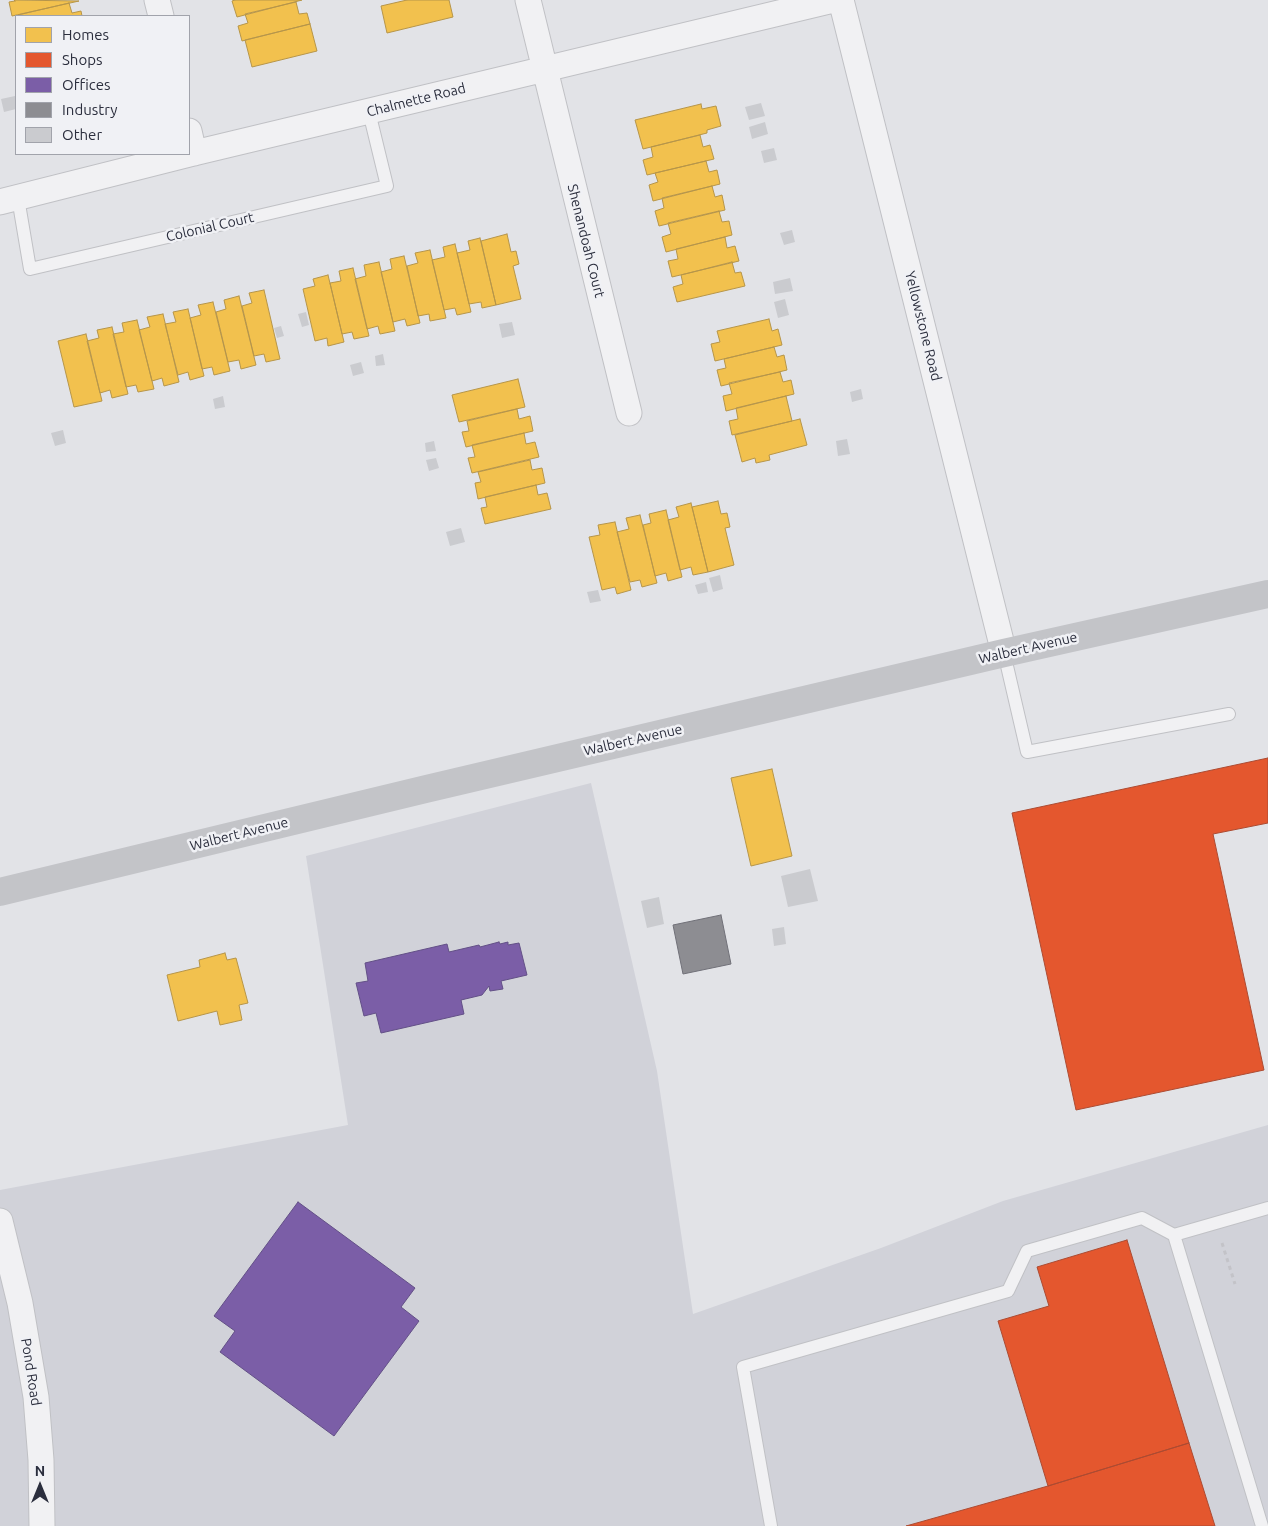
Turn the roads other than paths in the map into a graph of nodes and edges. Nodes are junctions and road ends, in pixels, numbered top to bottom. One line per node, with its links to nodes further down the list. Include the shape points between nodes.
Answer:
1 (157, 0): 5 (street)
2 (528, 0): 6 (street, Shenandoah Court)
3 (833, 0): 6 (street, Chalmette Road)
4 (840, 0): 13 (street, Yellowstone Road)
5 (161, 15)
6 (544, 69): 7 (street, Chalmette Road); 11 (street, Shenandoah Court)
7 (370, 112): 8 (street, Chalmette Road); 10 (lane, Colonial Court, via 387,186 30,269)
8 (192, 142)
9 (151, 155): 10 (street, Chalmette Road)
10 (9, 200)
11 (629, 413)
12 (1268, 594): 13 (main road, Walbert Avenue)
13 (1004, 653): 14 (lane, via 1027,752); 15 (main road, Walbert Avenue)
14 (1229, 714)
15 (0, 892)
16 (1268, 1208): 18 (lane)
17 (0, 1221): 19 (street, Pond Road, via 20,1303 36,1397)
18 (1174, 1235): 20 (lane, via 1142,1218 1027,1252 1008,1290 742,1367); 21 (lane)
19 (42, 1526)
20 (772, 1526)
21 (1262, 1526)

